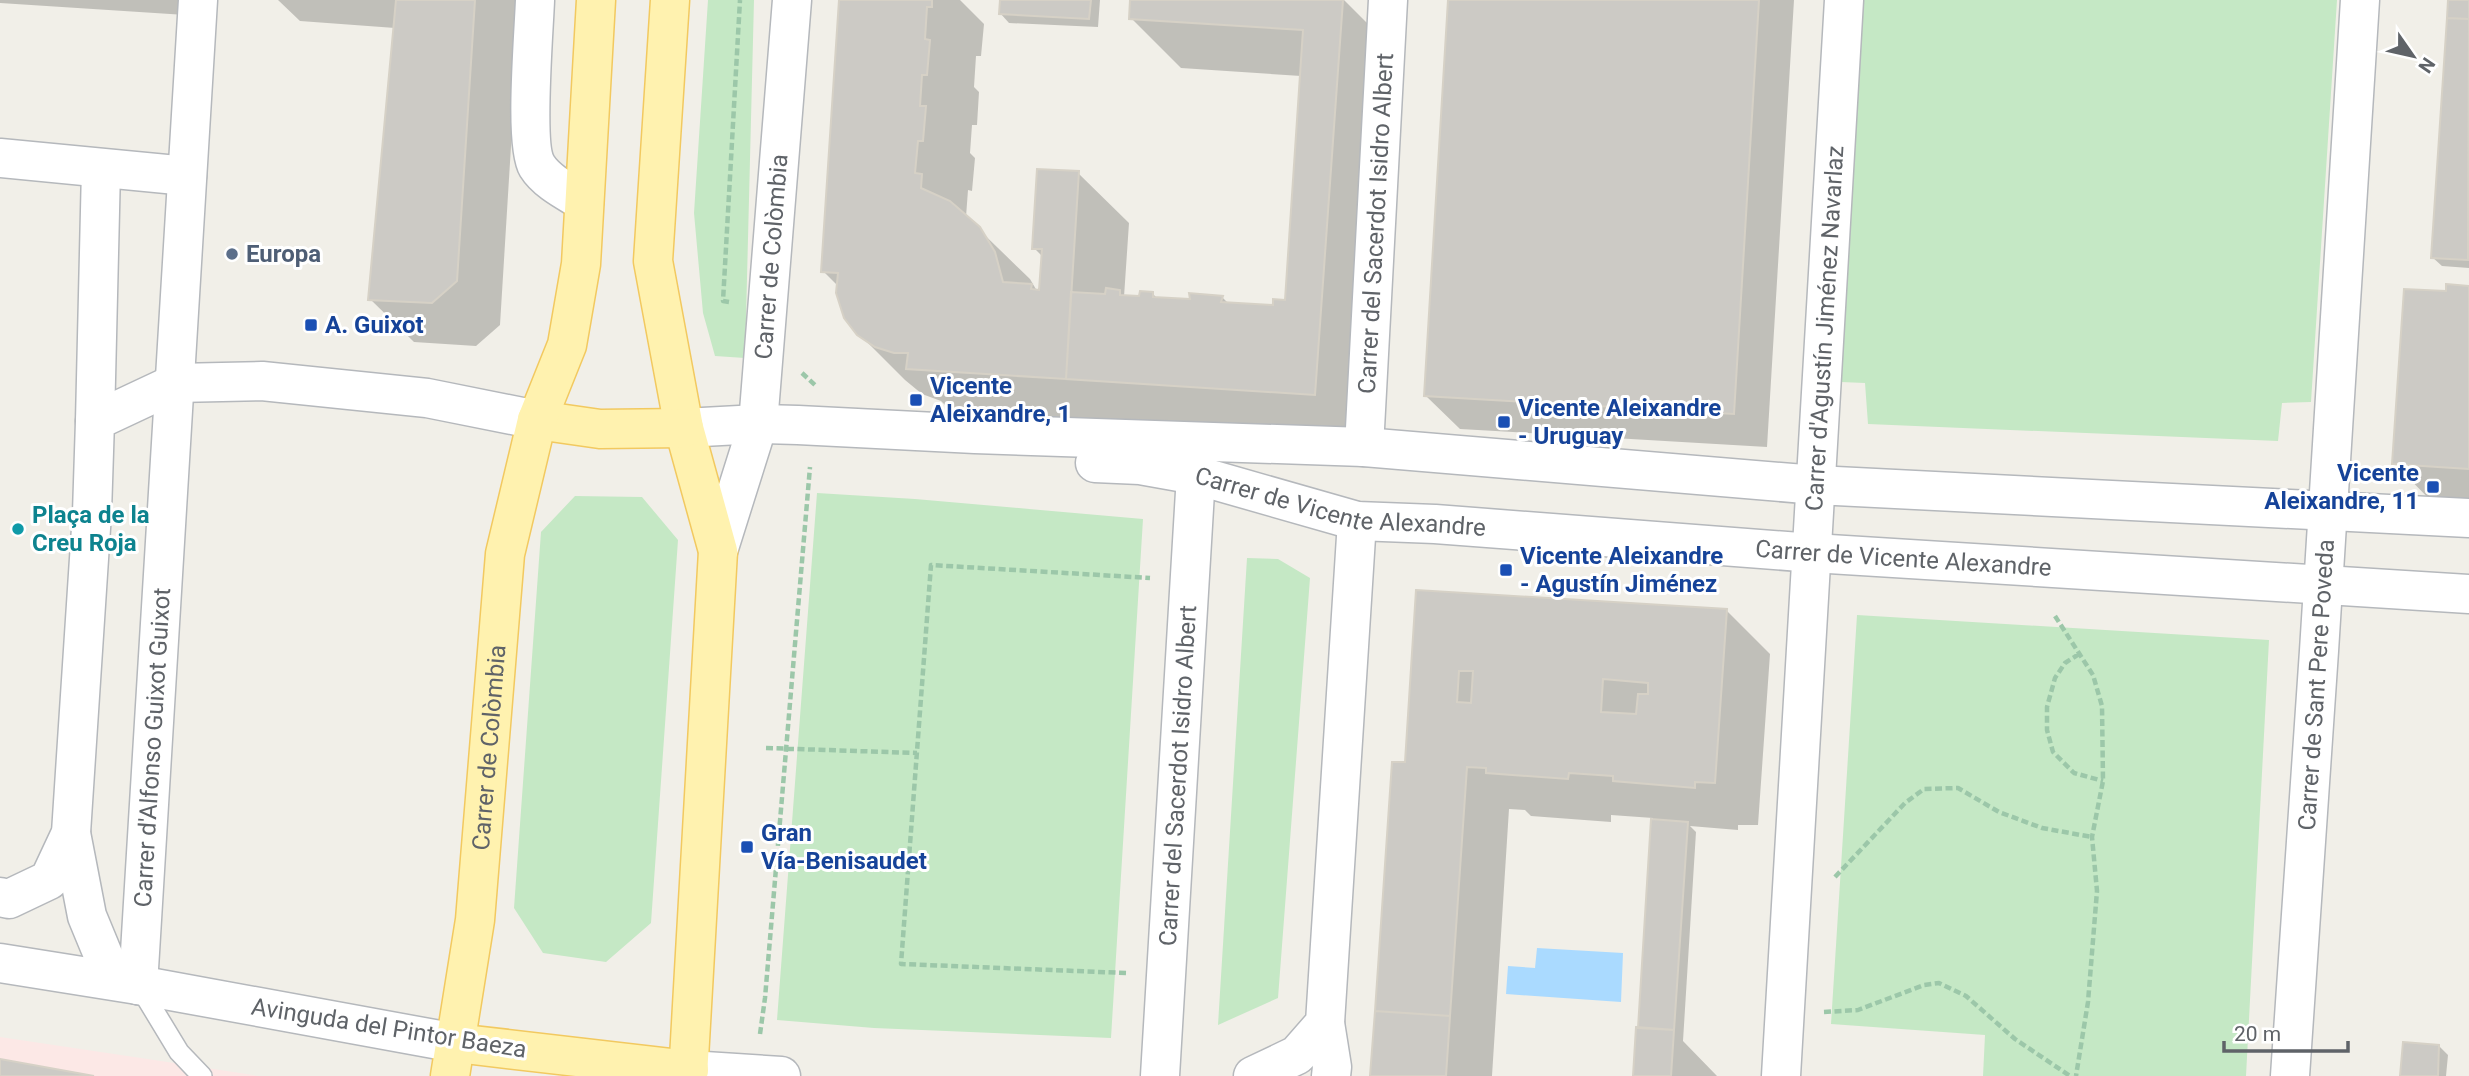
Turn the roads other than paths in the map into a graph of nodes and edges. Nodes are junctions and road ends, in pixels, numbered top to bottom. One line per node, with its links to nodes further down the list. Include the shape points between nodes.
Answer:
1 (198, 0): 11 (street, Carrer d'Alfonso Guixot Guixot)
2 (535, 0): 12 (street, via 530,132 536,165)
3 (596, 0): 12 (main road, Carrer de Colòmbia)
4 (670, 0): 17 (main road, Carrer de Colòmbia, via 653,261)
5 (792, 0): 16 (street, Carrer de Colòmbia)
6 (1388, 0): 19 (street, Carrer del Sacerdot Isidro Albert)
7 (1844, 0): 21 (street, Carrer d'Agustín Jiménez Navarlaz)
8 (2360, 0): 22 (street, Carrer de Sant Pere Poveda)
9 (0, 159): 10 (street)
10 (100, 169): 11 (street); 15 (street)
11 (187, 176): 13 (street, Carrer d'Alfonso Guixot Guixot)
12 (584, 202): 14 (main road, Carrer de Colòmbia, via 567,345)
13 (176, 383): 14 (street, via 262,381 427,398); 15 (street); 32 (street, Carrer d'Alfonso Guixot Guixot)
14 (537, 420): 17 (main road, via 600,429); 34 (main road, Carrer de Colòmbia, via 505,554 475,920)
15 (95, 421): 29 (street)
16 (758, 424): 17 (street, Carrer de Vicente Alexandre); 18 (street, Carrer de Vicente Alexandre); 25 (street, Carrer de Colòmbia)
17 (684, 428): 25 (main road, Carrer de Colòmbia)
18 (975, 434): 19 (street, Carrer de Vicente Alexandre); 20 (street, Carrer de Vicente Alexandre, via 1018,458 1140,465)
19 (1364, 447): 21 (street, Carrer de Vicente Alexandre)
20 (1196, 475): 24 (street, Carrer de Vicente Alexandre); 38 (street, Carrer del Sacerdot Isidro Albert)
21 (1816, 485): 22 (street, Carrer de Vicente Alexandre); 26 (street, Carrer d'Agustín Jiménez Navarlaz)
22 (2328, 510): 23 (street, Carrer de Vicente Alexandre); 27 (street, Carrer de Sant Pere Poveda)
23 (2469, 518)
24 (1357, 521): 26 (street, Carrer de Vicente Alexandre); 33 (street)
25 (718, 551): 35 (main road, Carrer de Colòmbia)
26 (1813, 553): 27 (street, Carrer de Vicente Alexandre); 41 (street, Carrer d'Agustín Jiménez Navarlaz)
27 (2323, 584): 28 (street, Carrer de Vicente Alexandre); 42 (street, Carrer de Sant Pere Poveda)
28 (2469, 594)
29 (71, 833): 30 (street, via 49,880); 32 (street, via 88,916 106,962)
30 (5, 898)
31 (0, 963): 32 (street, Avinguda del Pintor Baeza)
32 (138, 985): 34 (street, Avinguda del Pintor Baeza); 36 (lane, via 179,1052)
33 (1325, 1023): 39 (street, via 1297,1055); 40 (street)
34 (453, 1060): 35 (main road, Avinguda del Pintor Baeza)
35 (688, 1073): 37 (street, Avinguda del Pintor Baeza)
36 (202, 1076)
37 (781, 1076)
38 (1160, 1076)
39 (1253, 1076)
40 (1331, 1076)
41 (1781, 1076)
42 (2290, 1076)

